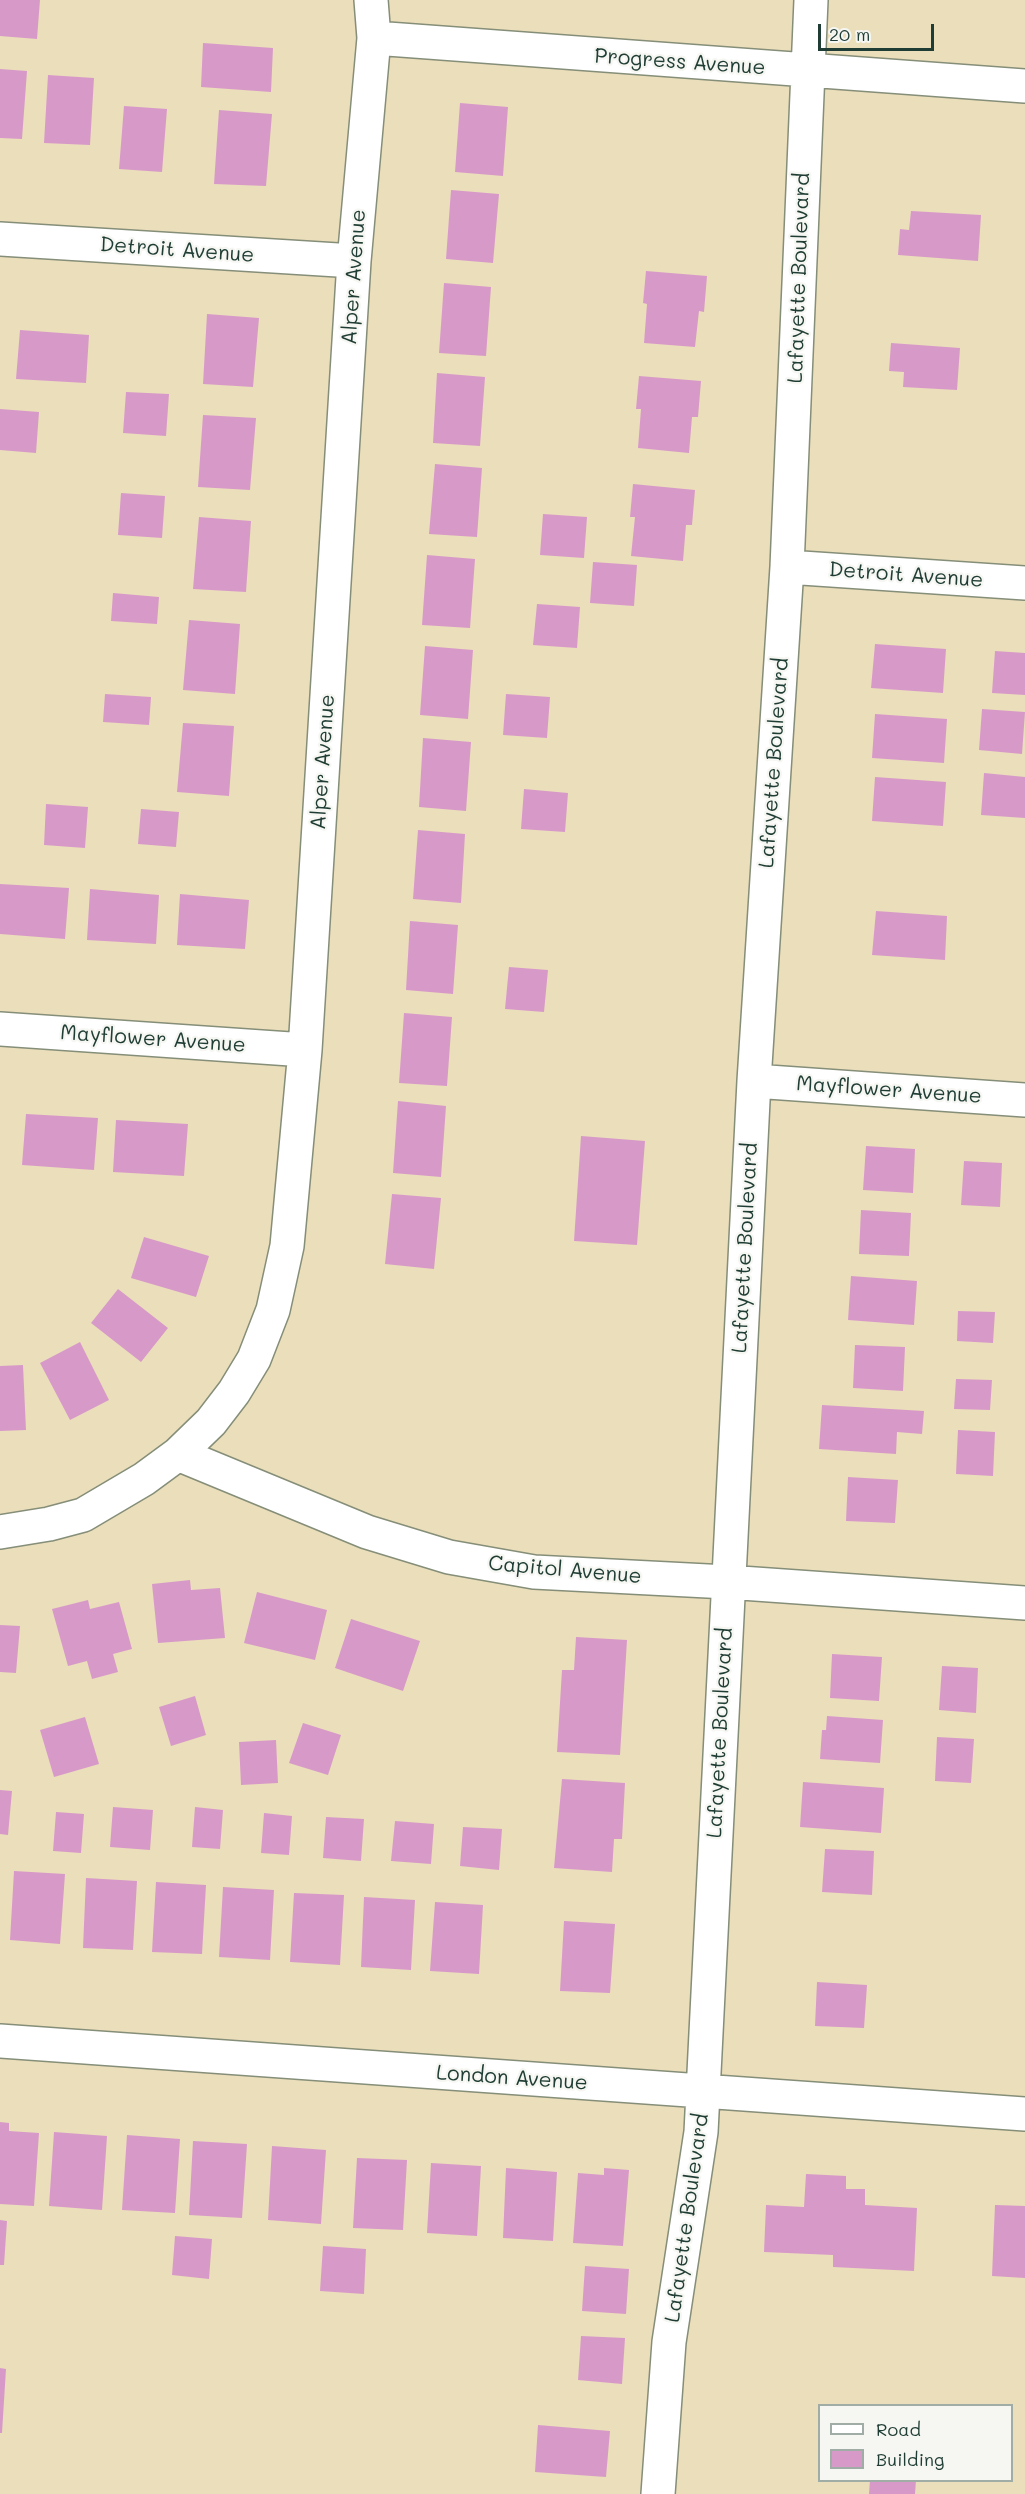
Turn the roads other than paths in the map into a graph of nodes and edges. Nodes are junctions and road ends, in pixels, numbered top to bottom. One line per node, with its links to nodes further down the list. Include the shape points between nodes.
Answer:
1 (371, 0): 3 (street)
2 (811, 0): 4 (street, Lafayette Boulevard)
3 (374, 38): 4 (street, Progress Avenue); 7 (street, Alper Avenue)
4 (808, 71): 5 (street, Progress Avenue); 8 (street, Lafayette Boulevard)
5 (1025, 86)
6 (0, 239): 7 (street, Detroit Avenue)
7 (354, 261): 11 (street, Alper Avenue)
8 (787, 567): 9 (street, Detroit Avenue); 12 (street, Lafayette Boulevard)
9 (1025, 583)
10 (0, 1029): 11 (street, Mayflower Avenue)
11 (305, 1050): 14 (street, Alper Avenue, via 287,1246 273,1310 254,1359 234,1392 211,1422)
12 (754, 1081): 13 (street, Mayflower Avenue); 16 (street, Lafayette Boulevard)
13 (1025, 1100)
14 (178, 1454): 15 (street, via 83,1515); 16 (street, Capitol Avenue, via 367,1532 449,1557 534,1572)
15 (0, 1532)
16 (727, 1582): 17 (street, Capitol Avenue); 19 (street, Lafayette Boulevard)
17 (1025, 1603)
18 (0, 2041): 19 (street, London Avenue)
19 (703, 2091): 20 (street, London Avenue); 21 (street, Lafayette Boulevard, via 699,2159 669,2342)
20 (1025, 2114)
21 (658, 2494)

